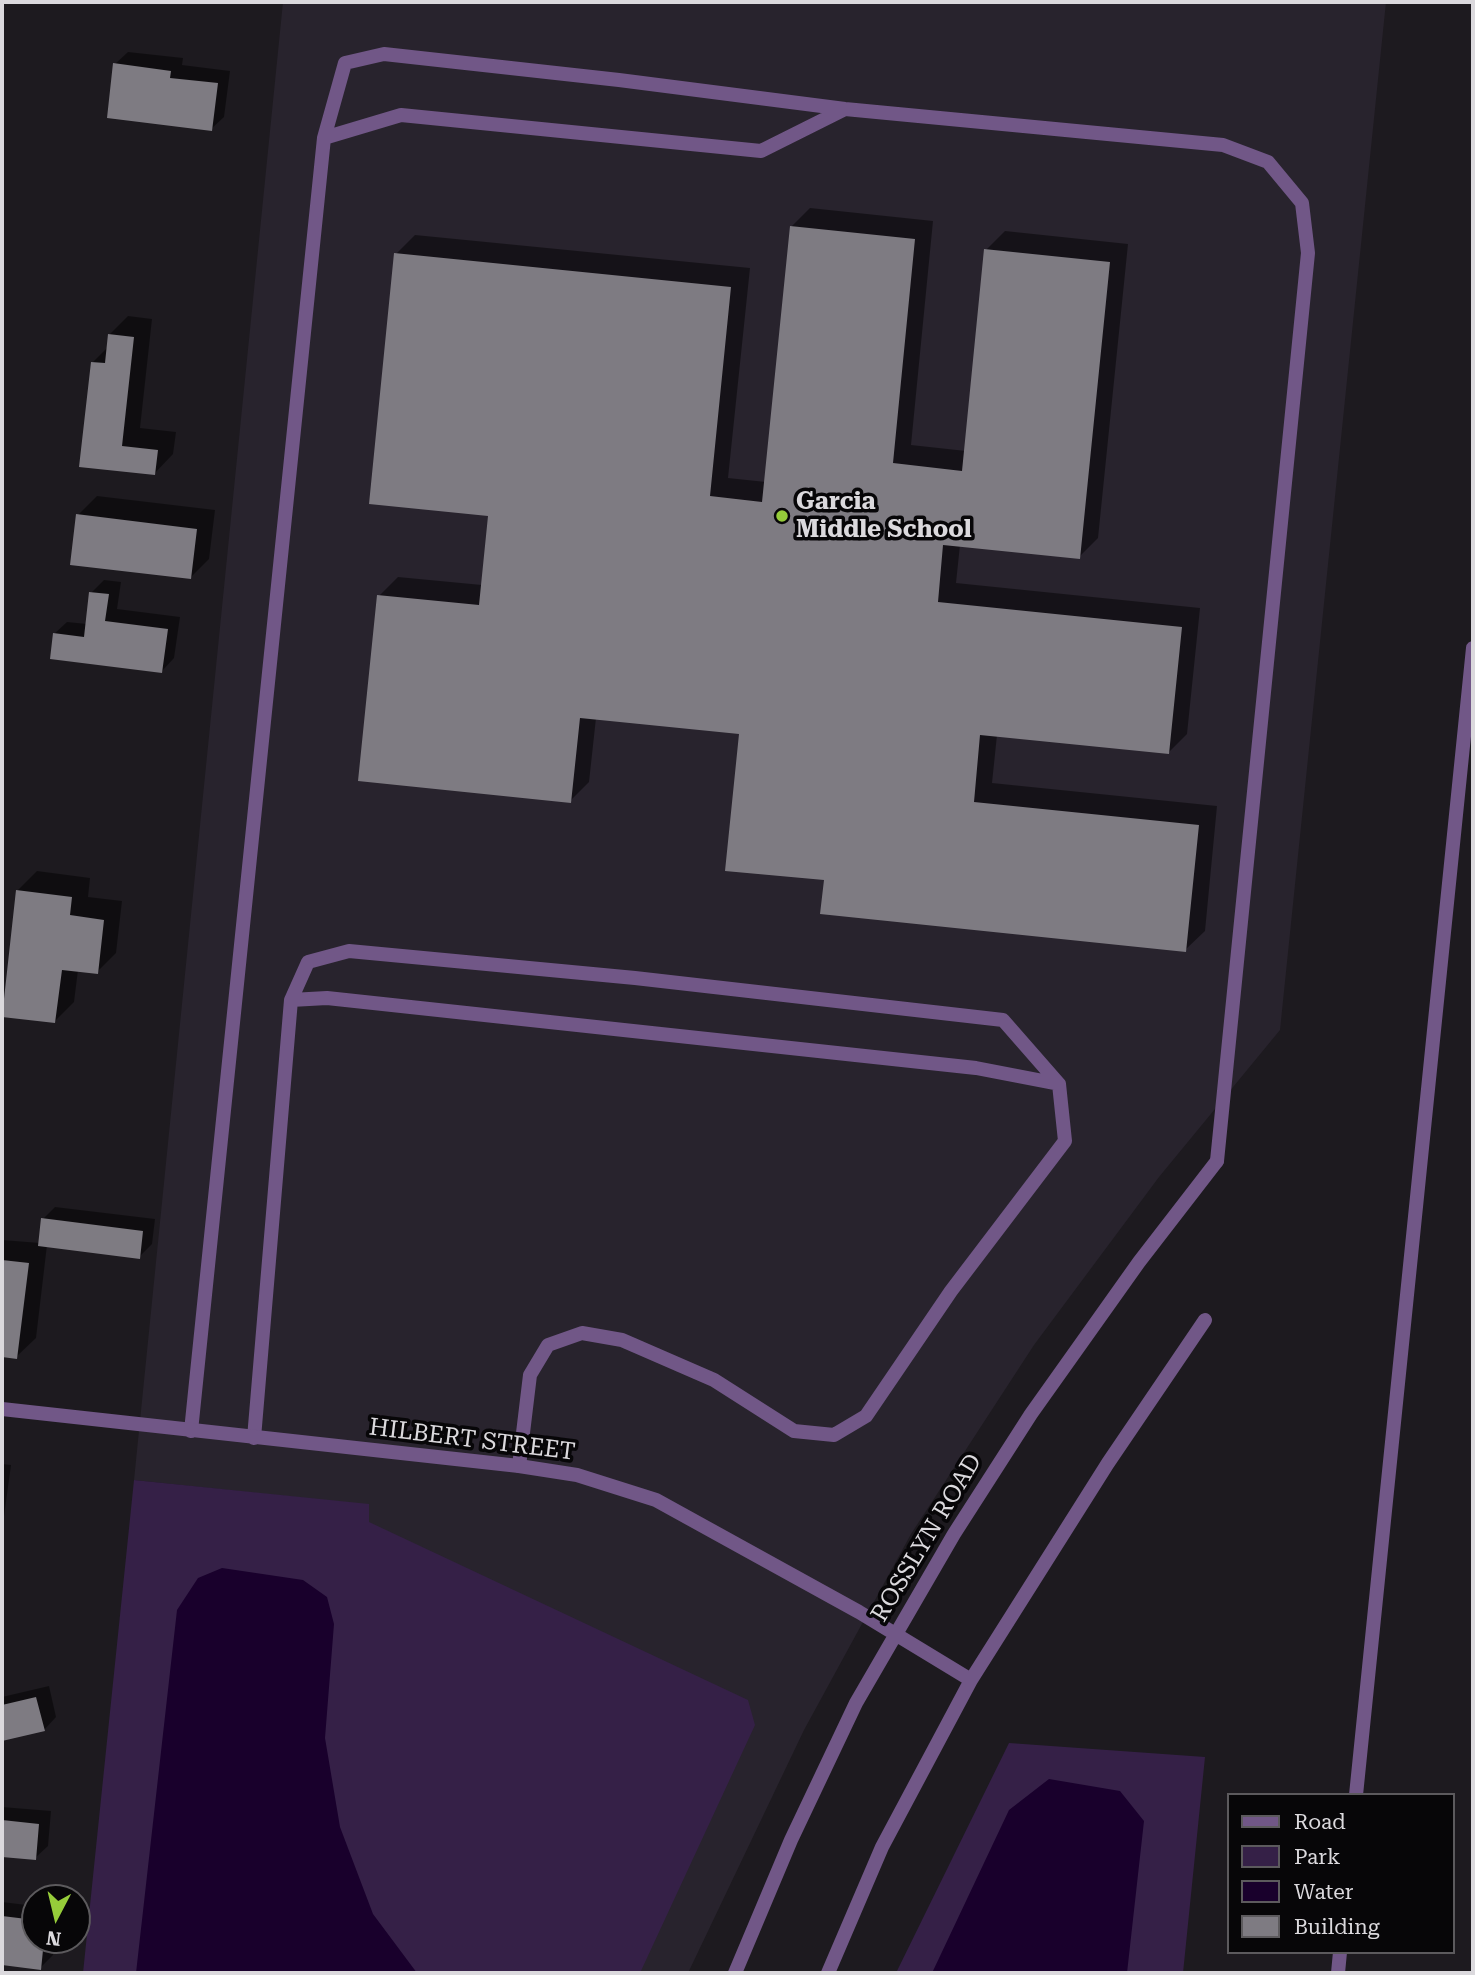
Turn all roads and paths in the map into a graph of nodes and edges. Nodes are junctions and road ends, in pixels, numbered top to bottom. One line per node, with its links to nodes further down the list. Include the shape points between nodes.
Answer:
1 (845, 108): 2 (street, via 761,151 401,116); 2 (street, via 384,54 345,63); 11 (street, ROSSLYN ROAD, via 1223,145 1268,162 1302,204 1308,253 1217,1161 1031,1414)
2 (324, 138): 8 (street)
3 (1473, 648): 13 (street)
4 (291, 1000): 5 (street, via 327,998 976,1068); 5 (street, via 307,962 349,951 648,979 1003,1020); 9 (street)
5 (1059, 1084): 10 (street, via 1065,1141 951,1291 866,1416 834,1435 794,1431 714,1380 622,1340 582,1333 548,1345 530,1375)
6 (1205, 1320): 12 (street)
7 (2, 1409): 8 (street, HILBERT STREET)
8 (191, 1431): 9 (street, HILBERT STREET)
9 (254, 1438): 10 (street, HILBERT STREET)
10 (519, 1465): 11 (street, HILBERT STREET, via 577,1475 656,1500)
11 (895, 1635): 12 (street, HILBERT STREET); 15 (street, ROSSLYN ROAD, via 856,1703 791,1840)
12 (971, 1680): 16 (street, via 882,1847)
13 (1356, 1793)
14 (1340, 1954): 17 (street)
15 (735, 1973)
16 (828, 1973)
17 (1338, 1973)

